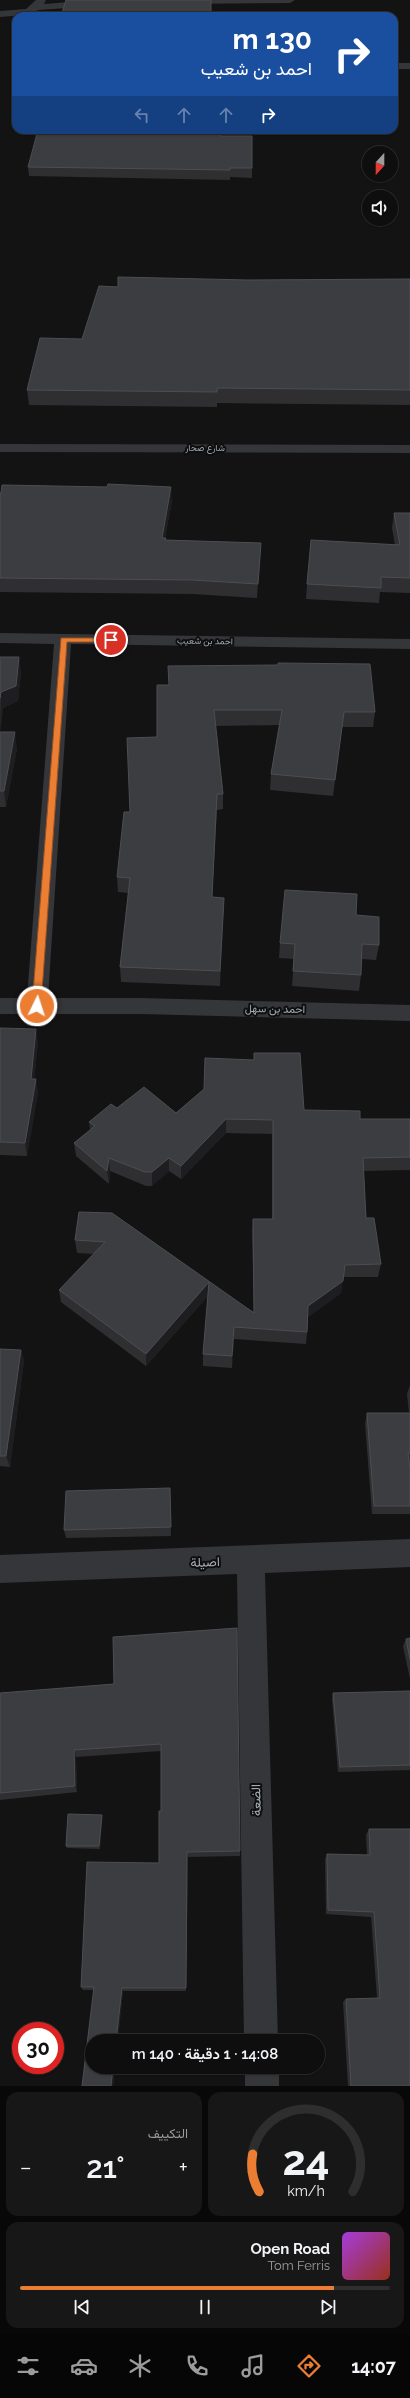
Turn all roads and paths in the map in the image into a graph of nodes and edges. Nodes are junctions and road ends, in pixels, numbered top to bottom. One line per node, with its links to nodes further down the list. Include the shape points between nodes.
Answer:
1 (290, 0): 4 (street)
2 (171, 2): 4 (street)
3 (105, 3): 5 (street)
4 (250, 3)
5 (39, 4): 6 (street)
6 (21, 12)
7 (12, 15): 8 (street)
8 (1, 18)
9 (398, 66): 10 (street)
10 (410, 66)
11 (0, 448): 12 (street, شارع صحار)
12 (410, 449)
13 (0, 638): 14 (street, احمد بن شعيب)
14 (63, 640): 15 (street, احمد بن شعيب); 17 (street)
15 (410, 644)
16 (0, 1006): 17 (street, احمد بن سهل)
17 (37, 1006): 18 (street, احمد بن سهل)
18 (410, 1013)
19 (410, 1553): 20 (street, اصيلة)
20 (251, 1560): 21 (street, اصيلة); 22 (street, الضعة)
21 (0, 1569)
22 (261, 2034)
23 (262, 2074): 24 (street)
24 (262, 2086)

